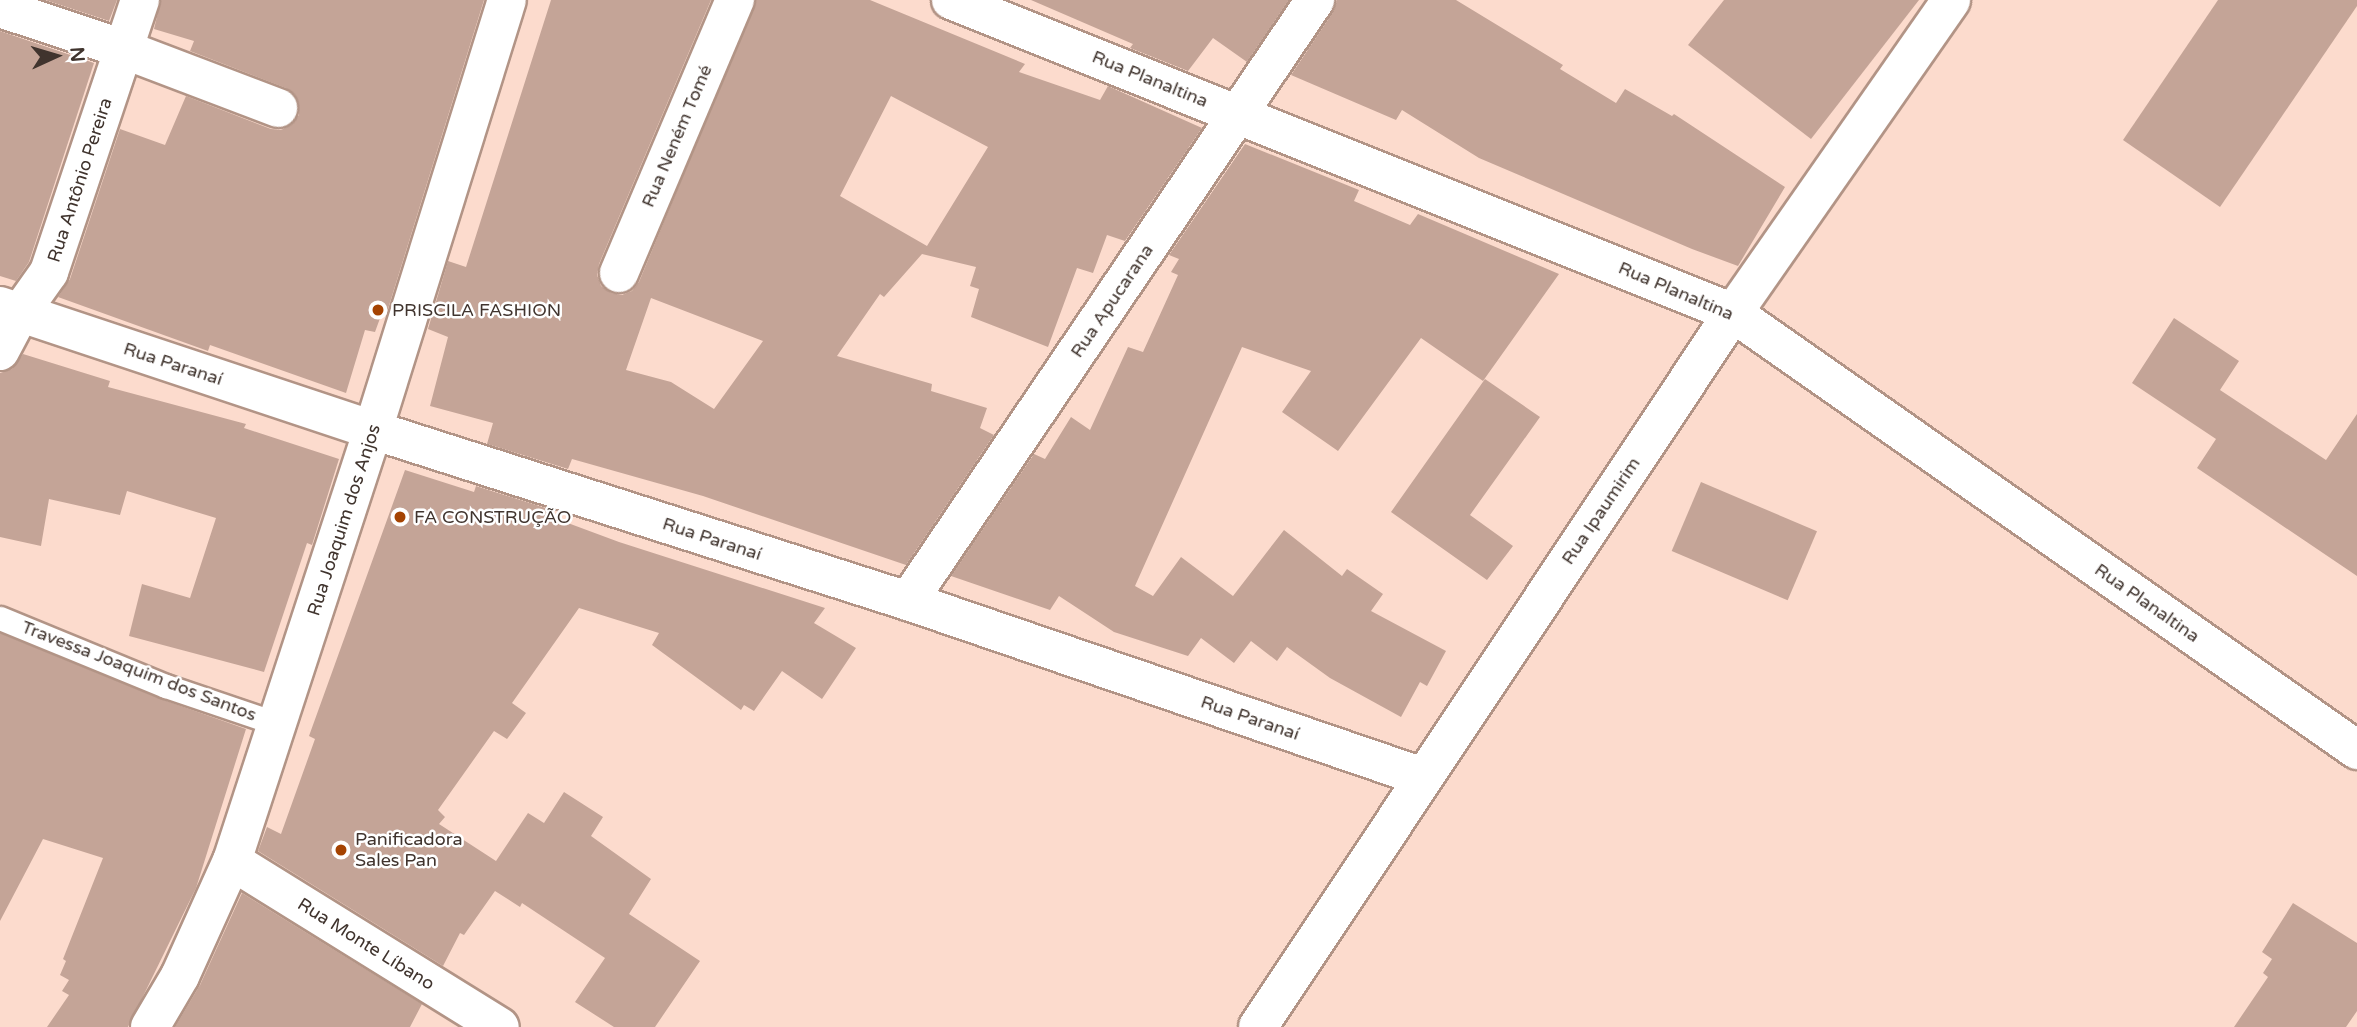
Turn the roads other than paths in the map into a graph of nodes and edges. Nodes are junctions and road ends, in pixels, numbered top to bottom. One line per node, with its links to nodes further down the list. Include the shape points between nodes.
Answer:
1 (140, 0): 8 (street, Rua Antônio Pereira)
2 (507, 0): 15 (street, Rua Joaquim dos Anjos)
3 (735, 0): 11 (street, Rua Neném Tomé)
4 (1315, 0): 10 (street, Rua Apucarana)
5 (1951, 0): 13 (street, Rua Ipaumirim)
6 (962, 2): 10 (street, Rua Planaltina)
7 (0, 8): 8 (street)
8 (123, 48): 9 (street); 12 (street, Rua Antônio Pereira, via 49,272)
9 (278, 108)
10 (1239, 115): 13 (street, Rua Planaltina); 16 (street, Rua Apucarana)
11 (619, 273)
12 (10, 310): 14 (street, Rua Antônio Pereira); 15 (street, Rua Paranaí)
13 (1732, 313): 19 (street, Rua Planaltina); 20 (street, Rua Ipaumirim)
14 (0, 351)
15 (373, 430): 16 (street, Rua Paranaí); 18 (street, Rua Joaquim dos Anjos)
16 (908, 601): 20 (street, Rua Paranaí)
17 (0, 618): 18 (lane, Travessa Joaquim dos Santos, via 166,686)
18 (278, 724): 21 (street, Rua Joaquim dos Anjos)
19 (2357, 750)
20 (1423, 776): 24 (street, Rua Ipaumirim)
21 (232, 861): 22 (street, Rua Joaquim dos Anjos, via 180,976); 23 (street, Rua Monte Líbano)
22 (150, 1027)
23 (500, 1027)
24 (1258, 1027)

